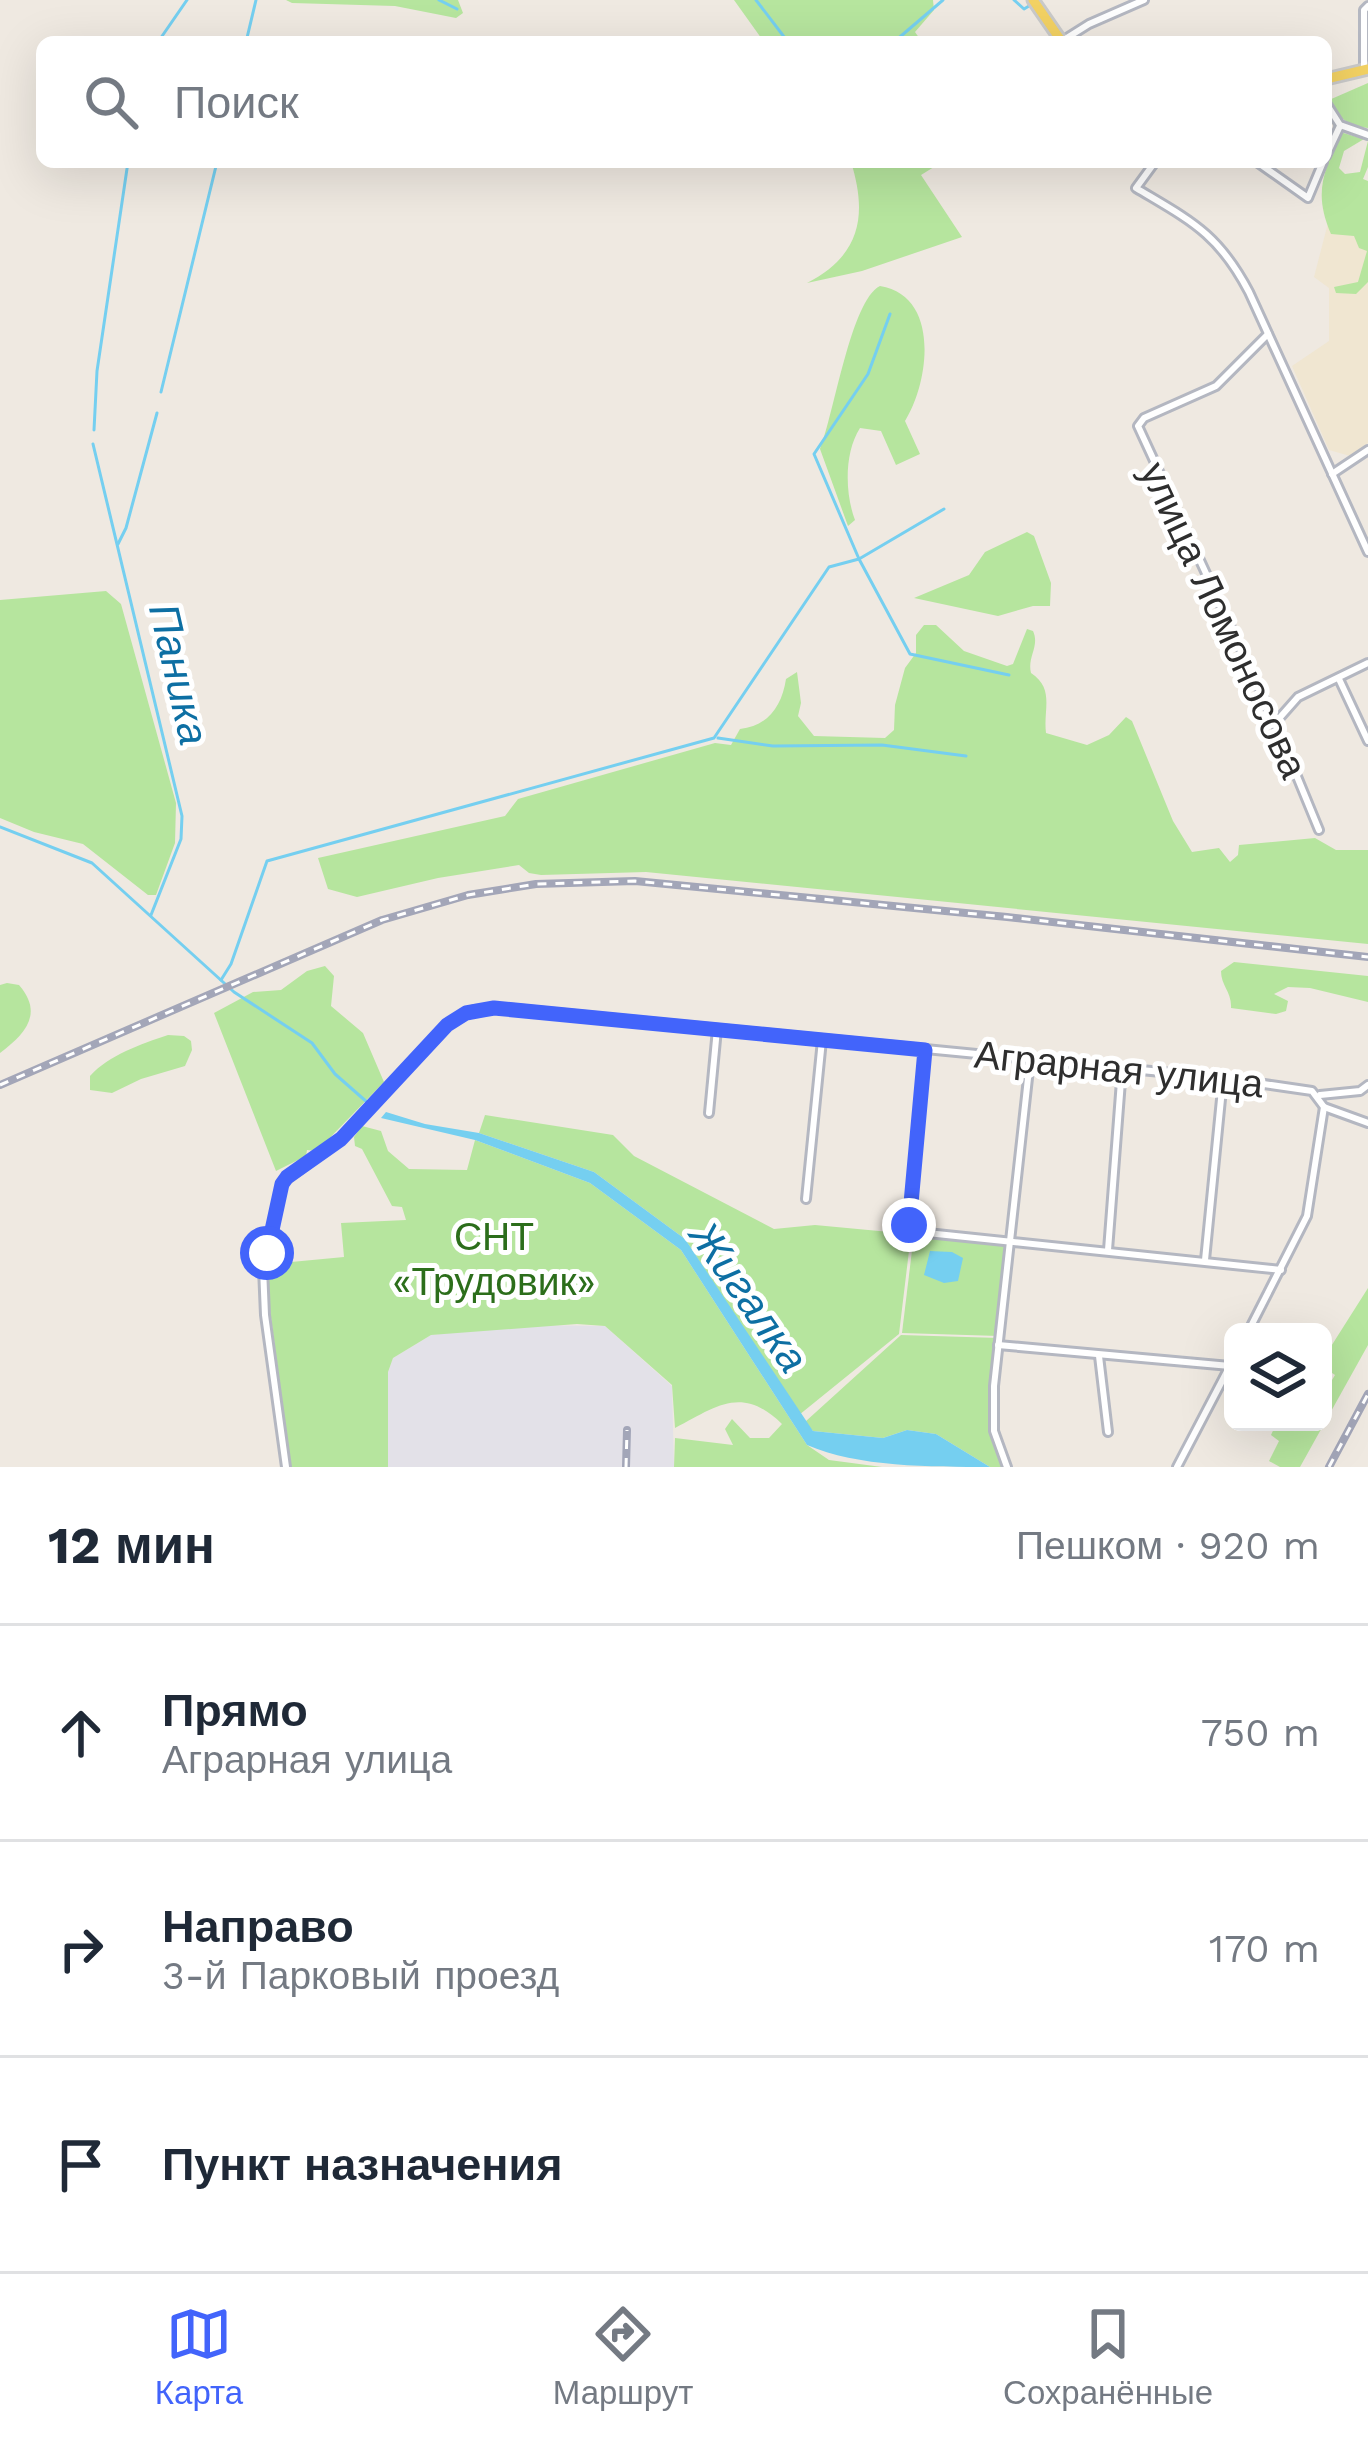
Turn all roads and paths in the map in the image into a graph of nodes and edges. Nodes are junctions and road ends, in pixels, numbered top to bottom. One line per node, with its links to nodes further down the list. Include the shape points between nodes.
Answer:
1 (1033, 0): 4 (main road)
2 (1144, 0): 5 (street)
3 (1368, 6): 6 (street)
4 (1058, 36)
5 (1071, 36)
6 (1366, 69): 7 (main road)
7 (1332, 78)
8 (1332, 112): 9 (street)
9 (1340, 125): 10 (street); 11 (street)
10 (1368, 135)
11 (1332, 143)
12 (1151, 168): 15 (street, via 1136,188 1226,251)
13 (1266, 168): 14 (street, via 1308,198)
14 (1321, 168)
15 (1268, 334): 17 (street); 21 (street, улица Ломоносова, via 1216,386 1138,426)
16 (1368, 450): 17 (street)
17 (1332, 474): 18 (street)
18 (1368, 552)
19 (1368, 663): 20 (street)
20 (1338, 678): 21 (street, via 1298,697); 22 (street)
21 (1275, 723): 23 (street, улица Ломоносова)
22 (1368, 741)
23 (1319, 830)
24 (717, 1029): 25 (street, Аграрная улица); 33 (street); 46 (street, Аграрная улица, via 474,1010 447,1025 328,1150 282,1184 263,1268)
25 (822, 1040): 26 (street, Аграрная улица); 35 (street)
26 (925, 1050): 27 (street, Аграрная улица); 36 (street, via 908,1231)
27 (1030, 1060): 28 (street, Аграрная улица); 36 (street)
28 (1122, 1068): 29 (street, Аграрная улица); 37 (street)
29 (1223, 1078): 31 (street, Аграрная улица); 38 (street)
30 (1368, 1085): 31 (street)
31 (1318, 1095): 32 (street, Аграрная улица)
32 (1324, 1107): 34 (street); 39 (street, via 1307,1216)
33 (709, 1113)
34 (1368, 1123)
35 (806, 1199)
36 (1010, 1242): 37 (street); 41 (street)
37 (1108, 1251): 38 (street)
38 (1205, 1260): 39 (street)
39 (1281, 1270): 40 (street)
40 (1253, 1323)
41 (998, 1345): 42 (street); 47 (street, via 992,1417)
42 (1099, 1356): 43 (street); 45 (street)
43 (1224, 1363)
44 (1224, 1378): 48 (street)
45 (1108, 1432)
46 (286, 1467)
47 (1007, 1467)
48 (1177, 1467)

